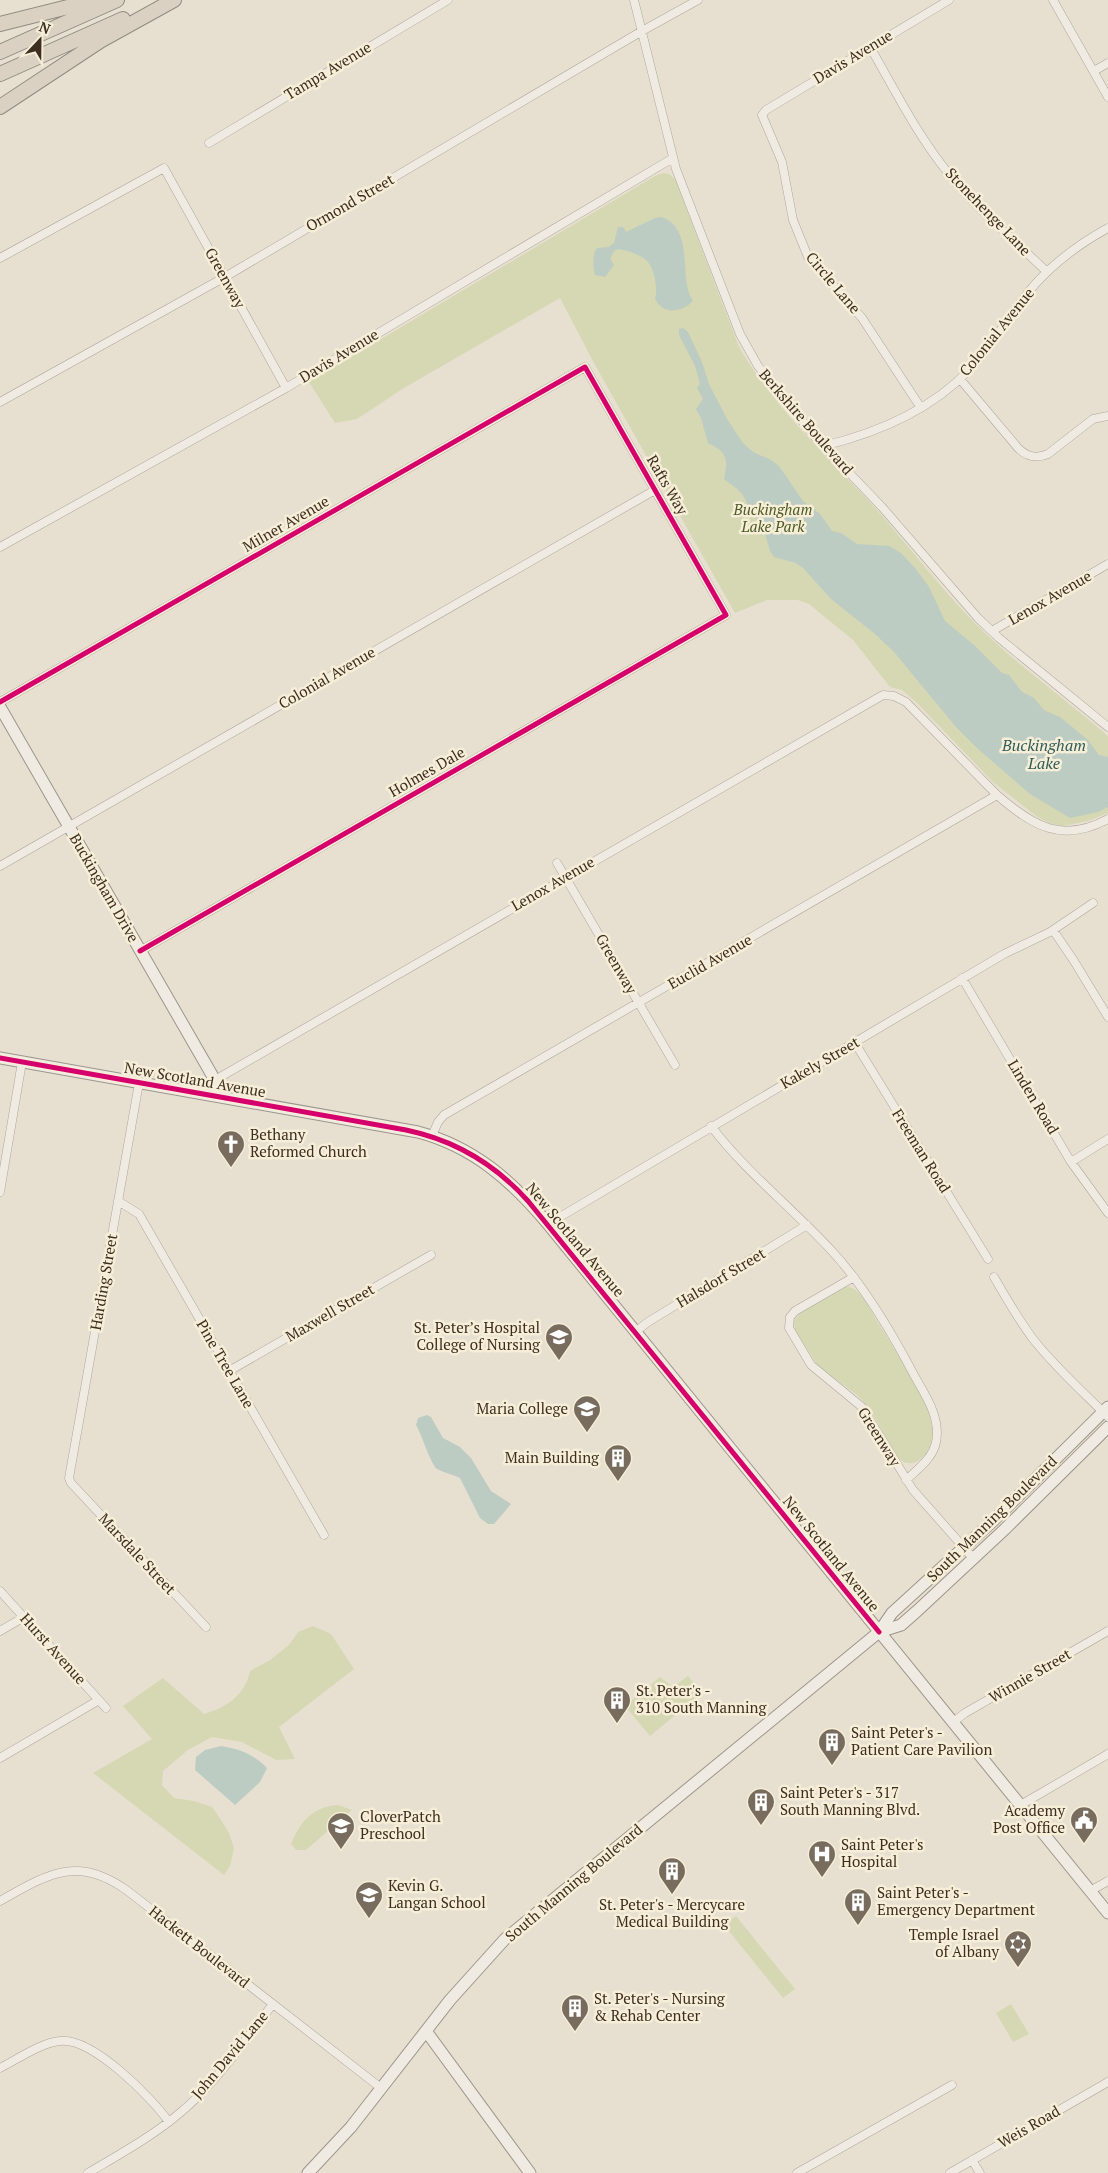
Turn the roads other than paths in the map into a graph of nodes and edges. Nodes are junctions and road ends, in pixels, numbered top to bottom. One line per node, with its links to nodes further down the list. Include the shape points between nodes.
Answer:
1 (96, 0): 10 (highway)
2 (117, 0): 13 (highway)
3 (165, 0): 16 (highway)
4 (174, 0): 18 (highway, via 100,41)
5 (448, 0): 20 (street, Tampa Avenue)
6 (634, 0): 11 (street, Berkshire Boulevard)
7 (698, 0): 11 (street, Ormond Street)
8 (949, 0): 12 (street, Davis Avenue)
9 (1052, 0): 15 (street)
10 (0, 24)
11 (642, 31): 21 (street, Berkshire Boulevard); 25 (street, Ormond Street)
12 (870, 47): 19 (street, Davis Avenue, via 766,110); 24 (street, Stonehenge Lane, via 917,130 948,173)
13 (0, 52)
14 (1108, 63): 15 (street)
15 (1094, 71): 17 (street)
16 (0, 74)
17 (1108, 97)
18 (0, 108)
19 (763, 118): 30 (street, Circle Lane, via 782,162 793,220 808,257 862,318)
20 (209, 143)
21 (673, 158): 28 (street, Davis Avenue); 32 (street, Berkshire Boulevard, via 744,343 768,381)
22 (1108, 228): 24 (street, Colonial Avenue)
23 (0, 258): 25 (street, Greenway, via 164,168)
24 (1047, 272): 27 (street, Colonial Avenue, via 978,361)
25 (225, 277): 28 (street, Greenway); 29 (street, Ormond Street)
26 (585, 367): 33 (street, Rafts Way); 38 (street, Milner Avenue)
27 (960, 379): 30 (street, Colonial Avenue); 31 (street, via 1018,448 1030,456 1048,454 1093,419)
28 (286, 388): 34 (street, Davis Avenue)
29 (0, 402)
30 (921, 408): 32 (street, Colonial Avenue, via 881,429)
31 (1108, 416)
32 (823, 446): 37 (street, Berkshire Boulevard)
33 (655, 490): 36 (street, Rafts Way); 44 (street, Colonial Avenue)
34 (0, 547)
35 (1108, 564): 37 (street, Lenox Avenue)
36 (726, 615): 50 (street, Holmes Dale)
37 (992, 631): 41 (street, Berkshire Boulevard)
38 (0, 702)
39 (0, 707): 40 (street, Buckingham Drive)
40 (4, 723): 44 (street, Buckingham Drive)
41 (1108, 727)
42 (997, 795): 43 (street, via 1030,820 1058,831 1083,830); 47 (street, Lenox Avenue, via 901,698 886,695); 52 (street, Euclid Avenue)
43 (1108, 819)
44 (68, 826): 46 (street, Colonial Avenue); 50 (street, Buckingham Drive)
45 (557, 863): 47 (street, Greenway)
46 (0, 866)
47 (565, 877): 52 (street, Greenway); 58 (street, Lenox Avenue)
48 (1093, 903): 49 (street, Kakely Street)
49 (1053, 930): 51 (street, Kakely Street); 53 (street)
50 (140, 951): 58 (street, Buckingham Drive)
51 (962, 978): 54 (street, Kakely Street); 64 (street, Linden Road)
52 (639, 1003): 57 (street, Greenway); 62 (street, Euclid Avenue, via 444,1115)
53 (1108, 1017)
54 (855, 1043): 61 (street, Kakely Street); 71 (street, Freeman Road)
55 (0, 1058): 56 (street, New Scotland Avenue)
56 (22, 1062): 59 (street, New Scotland Avenue); 65 (street)
57 (675, 1065)
58 (215, 1080): 60 (street)
59 (139, 1083): 60 (street, New Scotland Avenue); 66 (street, Harding Street)
60 (214, 1096): 62 (street, New Scotland Avenue)
61 (711, 1126): 68 (street, Kakely Street); 69 (street, Greenway)
62 (432, 1136): 68 (street, New Scotland Avenue, via 471,1154 495,1170)
63 (1108, 1139): 64 (street)
64 (1071, 1162): 67 (street, Linden Road)
65 (0, 1192)
66 (118, 1201): 75 (street, Pine Tree Lane, via 139,1214); 78 (street, Harding Street)
67 (1108, 1213)
68 (548, 1224): 74 (street, New Scotland Avenue)
69 (807, 1225): 72 (street, Greenway); 74 (street, Halsdorf Street)
70 (431, 1255): 75 (street, Maxwell Street)
71 (988, 1259)
72 (854, 1277): 79 (street, Greenway, via 900,1349 927,1398 936,1423 933,1452); 79 (street, Greenway, via 795,1310 789,1319 789,1328 816,1371 852,1397 866,1412)
73 (994, 1277): 76 (street, via 1034,1340 1066,1376)
74 (635, 1332): 88 (street, New Scotland Avenue)
75 (229, 1371): 80 (street, Pine Tree Lane)
76 (1106, 1412): 81 (street, South Manning Boulevard)
77 (1108, 1427): 82 (street, South Manning Boulevard)
78 (69, 1480): 85 (street, Marsdale Street)
79 (906, 1480): 81 (street, Greenway)
80 (324, 1536)
81 (964, 1548): 82 (street, Greenway); 88 (street, South Manning Boulevard, via 892,1613)
82 (974, 1559): 88 (street, South Manning Boulevard, via 901,1624)
83 (0, 1590): 84 (street, Hurst Avenue)
84 (24, 1617): 86 (street); 89 (street, Hurst Avenue)
85 (206, 1627)
86 (0, 1631)
87 (1108, 1631): 91 (street, Winnie Street)
88 (879, 1632): 91 (street, New Scotland Avenue); 100 (street, South Manning Boulevard, via 505,1939)
89 (99, 1700): 90 (street, Hurst Avenue); 93 (street)
90 (106, 1708)
91 (952, 1723): 94 (street, New Scotland Avenue)
92 (1108, 1754): 94 (street)
93 (0, 1758)
94 (1019, 1806): 96 (street, New Scotland Avenue)
95 (1108, 1881): 96 (street)
96 (1090, 1892): 98 (street, New Scotland Avenue)
97 (0, 1901): 99 (street, Hackett Boulevard, via 41,1878 60,1872 82,1871 102,1876 129,1892)
98 (1108, 1913)
99 (273, 2004): 104 (street, Hackett Boulevard); 105 (street, John David Lane, via 214,2080)
100 (426, 2031): 104 (street, South Manning Boulevard); 110 (street)
101 (0, 2068): 105 (street, via 51,2043 76,2042 90,2049 140,2089)
102 (1108, 2082): 106 (street, Weis Road)
103 (952, 2085): 107 (street)
104 (381, 2088): 109 (street, South Manning Boulevard, via 351,2127)
105 (168, 2122): 108 (street, John David Lane)
106 (972, 2160): 111 (street, Weis Road); 112 (street)
107 (799, 2172)
108 (88, 2173)
109 (308, 2173)
110 (530, 2173)
111 (950, 2173)
112 (980, 2173)

